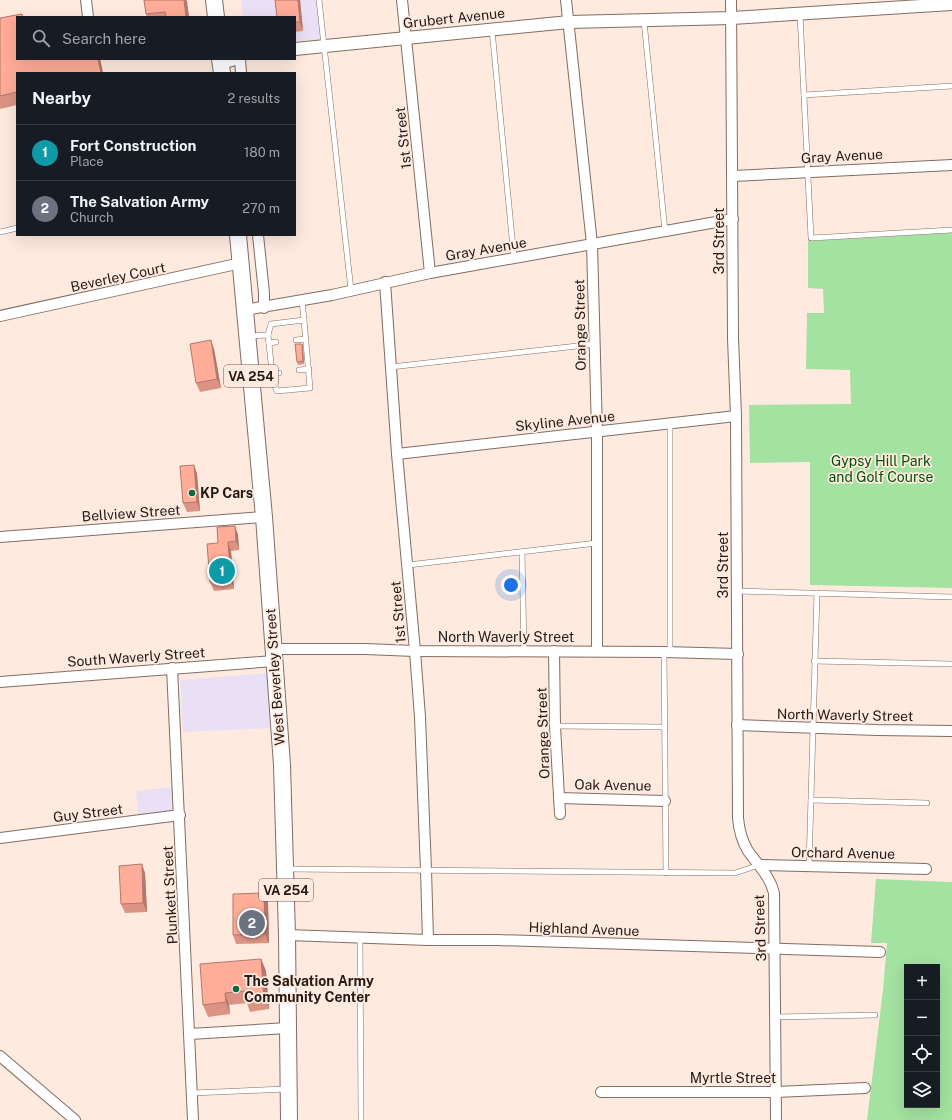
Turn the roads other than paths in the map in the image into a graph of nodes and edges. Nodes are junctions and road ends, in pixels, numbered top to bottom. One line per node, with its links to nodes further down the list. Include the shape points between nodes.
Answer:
1 (86, 0): 9 (street)
2 (214, 0): 10 (main road)
3 (319, 0): 16 (lane)
4 (402, 0): 15 (street, 1st Street)
5 (566, 0): 13 (street, Orange Street)
6 (731, 0): 11 (street, 3rd Street)
7 (952, 4): 8 (street, Grubert Avenue)
8 (800, 14): 11 (street, Grubert Avenue); 21 (lane)
9 (88, 16)
10 (216, 16)
11 (732, 18): 12 (street, Grubert Avenue); 24 (street, 3rd Street)
12 (644, 21): 13 (street, Grubert Avenue); 28 (lane)
13 (569, 22): 14 (street, Grubert Avenue); 32 (street, Orange Street)
14 (492, 30): 15 (street, Grubert Avenue); 33 (lane)
15 (407, 38): 16 (street, Grubert Avenue); 35 (street, 1st Street)
16 (324, 46): 17 (street, Grubert Avenue); 37 (lane)
17 (296, 49)
18 (240, 60): 19 (street)
19 (242, 72)
20 (952, 86): 21 (lane)
21 (804, 95): 23 (lane)
22 (952, 165): 23 (street, Gray Avenue)
23 (808, 172): 24 (street, Gray Avenue); 27 (lane, via 811,238)
24 (733, 176): 25 (street, 3rd Street)
25 (733, 219): 28 (street, Gray Avenue); 57 (street, 3rd Street)
26 (16, 228): 29 (lane)
27 (952, 230)
28 (665, 231): 32 (street, Gray Avenue)
29 (0, 232)
30 (238, 236): 34 (main road, West Beverley Street / VA 254)
31 (258, 236): 39 (street)
32 (592, 244): 33 (street, Gray Avenue); 49 (street, Orange Street)
33 (514, 258): 35 (street, Gray Avenue)
34 (241, 263): 40 (main road, West Beverley Street / VA 254); 41 (street, Beverley Court)
35 (430, 273): 36 (street, Gray Avenue)
36 (385, 282): 37 (street, Gray Avenue); 50 (street, 1st Street)
37 (351, 290): 38 (street, Gray Avenue)
38 (302, 300): 39 (street, Gray Avenue); 42 (lane)
39 (264, 308): 40 (street, Gray Avenue)
40 (245, 310): 44 (main road, West Beverley Street / VA 254)
41 (0, 316)
42 (304, 320): 43 (lane, via 271,324); 45 (lane)
43 (268, 335): 44 (lane); 48 (lane)
44 (248, 336): 56 (main road, West Beverley Street / VA 254)
45 (306, 339): 46 (lane); 51 (lane)
46 (296, 340)
47 (276, 342): 48 (lane)
48 (269, 343): 53 (lane)
49 (595, 344): 50 (lane); 59 (street, Orange Street)
50 (391, 367): 60 (street, 1st Street)
51 (309, 369): 52 (lane); 55 (lane, via 310,388 277,391)
52 (299, 370)
53 (272, 373): 54 (lane); 55 (lane)
54 (279, 373)
55 (272, 381): 56 (lane)
56 (252, 383): 61 (main road, West Beverley Street / VA 254)
57 (736, 416): 58 (street, Skyline Avenue); 66 (street, 3rd Street)
58 (670, 423): 59 (street, Skyline Avenue); 73 (lane)
59 (597, 432): 60 (street, Skyline Avenue); 63 (street, Orange Street)
60 (397, 454): 65 (street, 1st Street)
61 (264, 517): 62 (street, Bellview Street); 75 (main road, West Beverley Street / VA 254)
62 (0, 537)
63 (597, 543): 64 (lane); 72 (street, Orange Street)
64 (522, 552): 65 (lane); 70 (lane)
65 (408, 565): 69 (street, 1st Street)
66 (737, 591): 67 (lane); 74 (street, 3rd Street)
67 (817, 593): 68 (lane); 76 (lane)
68 (952, 597)
69 (415, 651): 70 (street, North Waverly Street); 75 (street, North Waverly Street, via 365,649); 96 (street, 1st Street)
70 (524, 651): 71 (street, North Waverly Street)
71 (554, 651): 72 (street, North Waverly Street); 80 (street, Orange Street)
72 (597, 651): 73 (street, North Waverly Street)
73 (667, 652): 74 (street, North Waverly Street); 82 (lane)
74 (738, 654): 81 (street, 3rd Street)
75 (274, 655): 78 (street, South Waverly Street); 94 (main road, West Beverley Street / VA 254, via 282,765)
76 (814, 661): 77 (lane); 83 (lane)
77 (952, 664)
78 (172, 668): 79 (street, South Waverly Street); 90 (street, Plunkett Street)
79 (0, 682)
80 (555, 726): 82 (lane); 85 (street, Orange Street)
81 (737, 726): 83 (street, North Waverly Street); 92 (street, 3rd Street, via 738,824 744,844)
82 (665, 727): 87 (lane)
83 (813, 728): 84 (street, North Waverly Street); 86 (lane)
84 (952, 731)
85 (559, 798): 87 (street, Oak Avenue); 89 (street, Orange Street)
86 (811, 800): 88 (lane); 93 (lane)
87 (666, 801): 97 (lane)
88 (927, 803)
89 (560, 814)
90 (180, 815): 91 (street, Guy Street); 106 (street, Plunkett Street)
91 (0, 838)
92 (759, 865): 93 (street, Orchard Avenue); 97 (lane, via 735,873); 101 (street, 3rd Street, via 769,879 773,891)
93 (809, 866): 95 (street, Orchard Avenue)
94 (285, 869): 96 (lane); 98 (main road, West Beverley Street / VA 254)
95 (926, 869)
96 (426, 870): 97 (lane); 100 (street, 1st Street)
97 (666, 873)
98 (287, 935): 99 (street, Highland Avenue); 105 (main road, West Beverley Street / VA 254)
99 (360, 938): 100 (street, Highland Avenue); 116 (lane)
100 (428, 940): 101 (street, Highland Avenue)
101 (774, 949): 102 (street, Highland Avenue); 104 (street, 3rd Street)
102 (880, 952)
103 (875, 1015): 104 (lane)
104 (776, 1017): 111 (street, 3rd Street)
105 (288, 1028): 106 (street); 109 (main road, West Beverley Street / VA 254)
106 (190, 1034): 112 (street, Plunkett Street)
107 (0, 1056): 113 (street)
108 (865, 1088): 111 (street, Myrtle Street)
109 (289, 1089): 112 (lane); 115 (main road, West Beverley Street / VA 254)
110 (601, 1092): 111 (street, Myrtle Street)
111 (776, 1092): 117 (street, 3rd Street)
112 (193, 1093): 114 (street, Plunkett Street)
113 (74, 1120)
114 (194, 1120)
115 (289, 1120)
116 (361, 1120)
117 (776, 1120)

